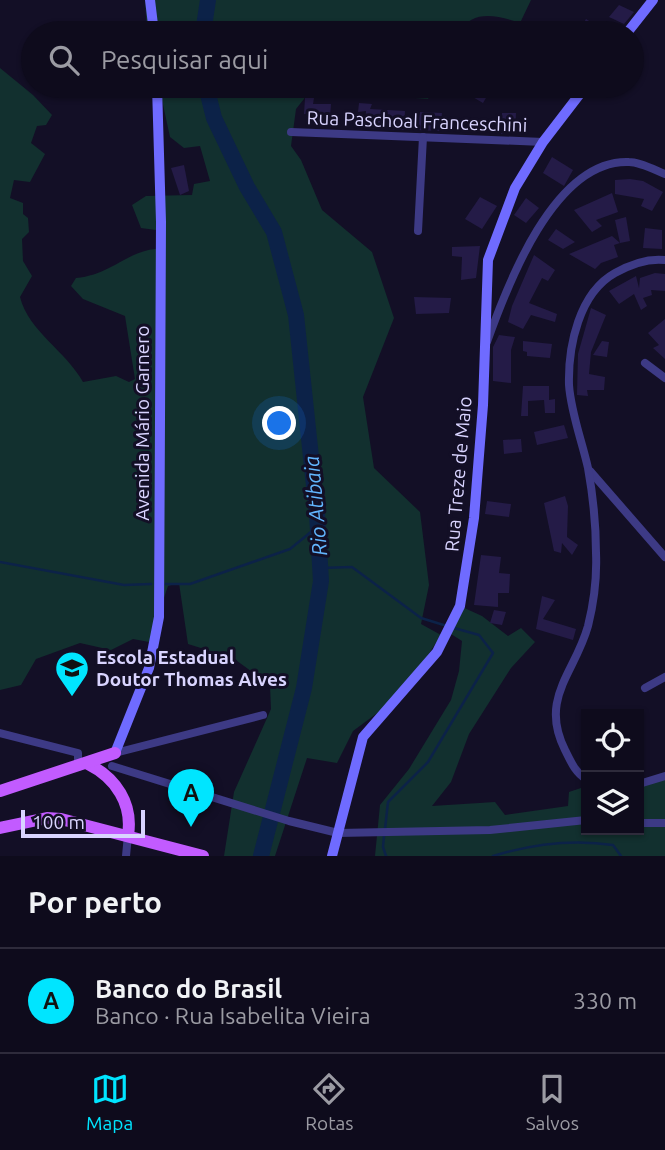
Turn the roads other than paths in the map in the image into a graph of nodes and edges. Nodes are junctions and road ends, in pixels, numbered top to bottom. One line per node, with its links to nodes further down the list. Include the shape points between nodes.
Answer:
1 (150, 0): 3 (street)
2 (653, 0): 4 (street)
3 (153, 21)
4 (636, 21)
5 (157, 98): 23 (street, Avenida Mário Garnero, via 159,617 149,668)
6 (577, 98): 9 (street, Rua Treze de Maio)
7 (290, 132): 8 (street, Rua Paschoal Franceschini)
8 (423, 137): 9 (street, Rua Paschoal Franceschini); 11 (street)
9 (543, 142): 13 (street, Rua Treze de Maio, via 515,188 488,260)
10 (665, 174): 13 (street, via 630,161 599,168 571,189 544,218 524,250)
11 (418, 231)
12 (665, 260): 16 (street, via 632,264 604,279 588,298 578,324 569,385)
13 (485, 349): 32 (street, Rua Treze de Maio, via 474,518 460,606 437,652 363,737)
14 (645, 363): 15 (street)
15 (665, 378)
16 (588, 469): 17 (street); 24 (street, via 596,553 594,594 584,637 556,697 554,712 562,745)
17 (665, 557)
18 (665, 677): 19 (street)
19 (645, 688)
20 (263, 715): 23 (street)
21 (0, 733): 22 (street, via 78,753)
22 (83, 765): 23 (main road); 23 (main road); 27 (main road)
23 (112, 766): 32 (street); 33 (main road, via 129,811)
24 (581, 776)
25 (665, 776): 26 (street)
26 (644, 782)
27 (0, 791)
28 (581, 821): 32 (street, via 490,830)
29 (644, 823): 30 (street)
30 (665, 823)
31 (0, 828): 33 (main road, via 47,818)
32 (338, 833): 36 (street, Rua Treze de Maio)
33 (128, 835): 34 (street); 35 (main road)
34 (126, 856)
35 (203, 856)
36 (332, 856)

